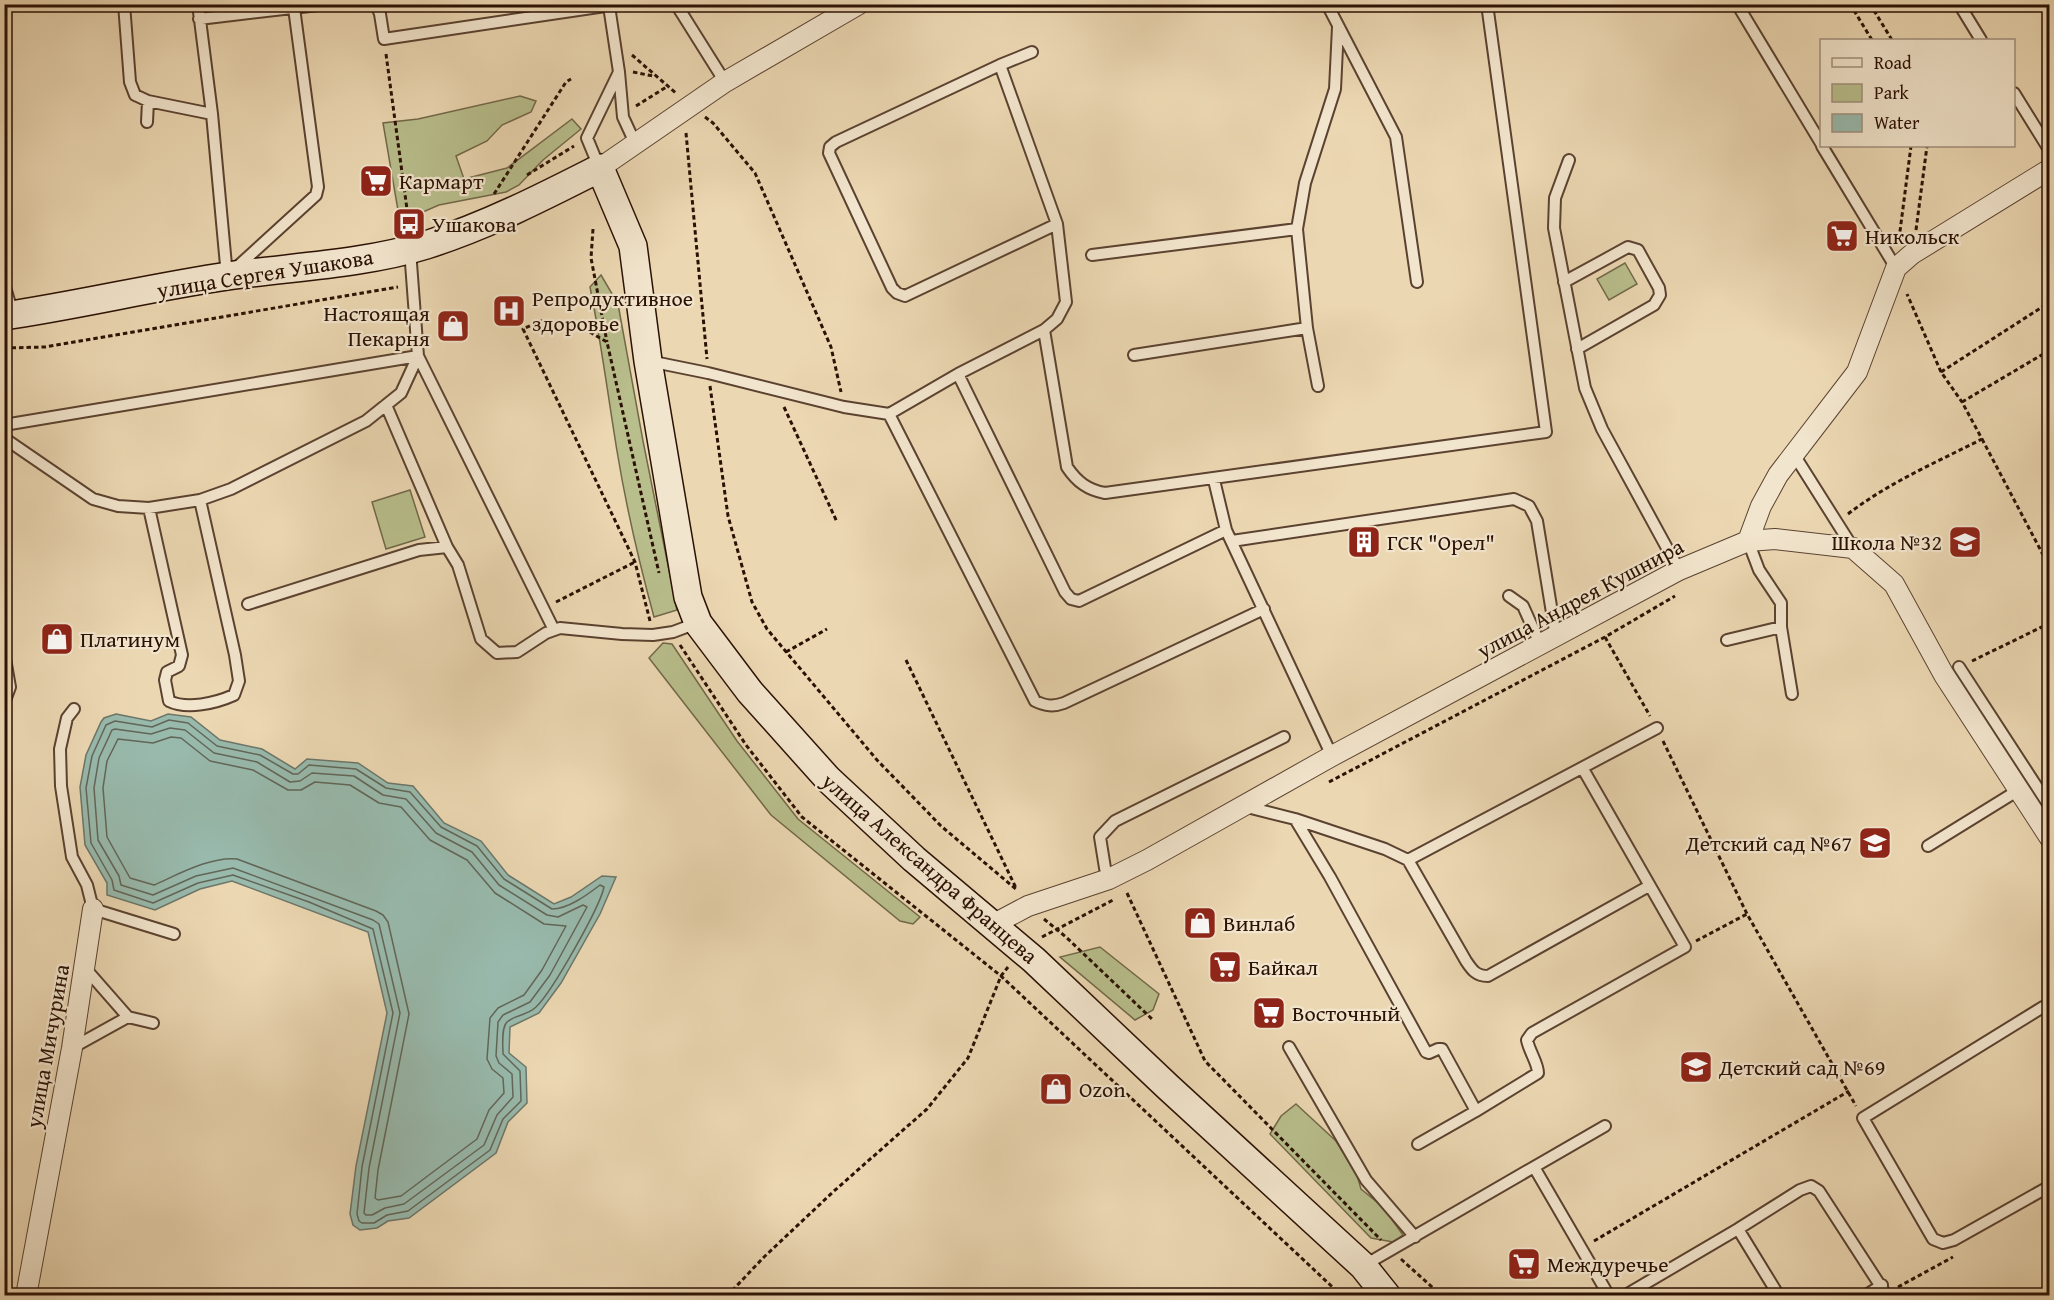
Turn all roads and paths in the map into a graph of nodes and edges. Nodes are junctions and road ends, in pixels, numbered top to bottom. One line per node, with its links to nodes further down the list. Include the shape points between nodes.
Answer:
1 (124, 4): 30 (lane, via 131,94)
2 (198, 4): 15 (lane)
3 (327, 4): 14 (lane)
4 (376, 4): 17 (lane)
5 (676, 4): 27 (lane)
6 (859, 4): 27 (street, улица Сергея Ушакова)
7 (1327, 4): 16 (lane)
8 (1487, 4): 83 (lane, via 1546,432)
9 (1737, 4): 36 (lane)
10 (1850, 4): 18 (path)
11 (1870, 4): 19 (path)
12 (1959, 4): 20 (lane)
13 (614, 5): 17 (lane); 21 (lane)
14 (294, 8): 15 (lane); 54 (lane, via 318,187 316,195)
15 (199, 19): 33 (lane)
16 (1338, 27): 49 (lane, via 1335,89 1305,183); 55 (lane, via 1396,137)
17 (384, 39): 50 (path)
18 (1871, 39)
19 (1891, 39)
20 (1980, 39)
21 (615, 40): 24 (lane); 25 (path)
22 (1032, 52): 23 (lane)
23 (1000, 65): 47 (lane); 47 (lane, via 836,142 829,153 892,288 905,297)
24 (622, 71): 25 (path); 37 (lane, via 623,117); 43 (lane, via 587,138)
25 (656, 76): 28 (path)
26 (571, 79): 46 (path)
27 (725, 82): 31 (street, улица Сергея Ушакова)
28 (668, 86): 31 (path); 32 (path)
29 (2015, 96): 41 (lane)
30 (148, 101): 33 (lane); 34 (lane)
31 (687, 107): 37 (street, улица Сергея Ушакова); 71 (path); 77 (path, via 713,123 755,173 831,347)
32 (630, 110)
33 (212, 114): 54 (lane)
34 (147, 122)
35 (581, 142): 45 (path)
36 (1820, 142)
37 (635, 143): 43 (street, улица Сергея Ушакова)
38 (1823, 147): 53 (lane)
39 (1911, 147): 53 (path)
40 (1927, 147): 51 (path)
41 (2049, 151)
42 (1569, 160): 56 (lane, via 1553,218)
43 (600, 168): 50 (street, улица Сергея Ушакова, via 521,208 427,245); 69 (street, улица Александра Францева, via 633,246)
44 (2049, 169): 51 (street)
45 (527, 175)
46 (489, 202)
47 (1057, 224): 62 (lane, via 1066,302 1057,319)
48 (593, 229): 63 (path, via 591,258)
49 (1297, 229): 52 (lane); 61 (lane)
50 (410, 237): 54 (street, улица Сергея Ушакова, via 327,263); 58 (lane)
51 (1912, 254): 53 (street)
52 (1092, 255)
53 (1896, 268): 70 (path); 82 (street, via 1857,372)
54 (227, 277): 60 (street, улица Сергея Ушакова)
55 (1417, 282)
56 (1564, 282): 65 (lane); 65 (lane, via 1628,247 1638,250 1659,288 1654,305)
57 (4, 284): 60 (lane)
58 (412, 285): 64 (path, via 45,347); 68 (lane)
59 (2049, 302): 70 (path)
60 (9, 315)
61 (1307, 328): 67 (lane); 73 (lane)
62 (1044, 330): 72 (lane); 83 (lane, via 1067,467 1074,478 1105,493)
63 (607, 342)
64 (4, 348)
65 (1577, 349): 95 (lane, via 1595,415)
66 (2049, 350): 75 (path)
67 (1134, 355)
68 (418, 356): 76 (lane, via 400,393); 79 (lane); 99 (lane)
69 (648, 361): 71 (lane); 101 (street, улица Александра Францева, via 688,597)
70 (1941, 372): 75 (path)
71 (708, 373): 74 (lane); 109 (path, via 728,516 752,602)
72 (958, 374): 78 (lane); 88 (lane, via 1071,599 1079,602)
73 (1318, 386)
74 (777, 392): 77 (lane); 87 (path)
75 (1962, 402): 81 (path)
76 (386, 405): 84 (lane, via 366,421 231,489); 91 (lane)
77 (844, 407): 78 (lane)
78 (889, 414): 100 (lane, via 1035,701 1054,706 1064,703)
79 (4, 425)
80 (4, 438): 86 (lane, via 93,499)
81 (1982, 439): 85 (path); 94 (path)
82 (1793, 453): 90 (street, via 1767,494); 92 (lane)
83 (1214, 480): 88 (lane)
84 (200, 500): 86 (lane); 86 (lane, via 238,681 234,694 221,701 179,706 169,701 167,672 179,666 183,655)
85 (1860, 504)
86 (149, 508)
87 (837, 522)
88 (1226, 530): 89 (lane)
89 (1232, 541): 100 (lane); 108 (lane, via 1514,499 1529,506 1537,521)
90 (1748, 541): 92 (street, улица Андрея Кушнира, via 1775,539); 95 (street, улица Андрея Кушнира); 103 (lane, via 1759,570 1781,603)
91 (447, 546): 98 (lane, via 419,550); 105 (lane, via 458,565 481,639 497,653 517,652)
92 (1853, 548): 121 (street, via 1894,584 1944,675)
93 (635, 562): 99 (path)
94 (2049, 568)
95 (1680, 570): 108 (street, улица Андрея Кушнира)
96 (1684, 591): 106 (path)
97 (1509, 596): 108 (lane, via 1523,606)
98 (248, 604)
99 (544, 609): 105 (lane)
100 (1264, 609): 118 (lane)
101 (698, 623): 105 (lane, via 673,633 653,635 560,627); 136 (street, улица Александра Францева, via 750,692 828,779 914,859)
102 (2049, 623): 112 (path)
103 (1781, 627): 107 (lane); 113 (lane)
104 (827, 629): 109 (path)
105 (554, 630)
106 (1605, 637): 116 (path); 120 (path)
107 (1727, 640)
108 (1548, 642): 118 (street, улица Андрея Кушнира)
109 (786, 652): 131 (path, via 877,760 925,810)
110 (4, 653): 114 (lane, via 10,687)
111 (906, 660): 131 (path)
112 (1959, 667): 123 (lane)
113 (1792, 694)
114 (4, 703)
115 (74, 709): 134 (lane, via 67,718 60,749 61,786 72,857 87,885)
116 (1657, 728): 119 (lane); 135 (path)
117 (1284, 737): 128 (lane, via 1115,820 1100,837)
118 (1332, 756): 122 (street, улица Андрея Кушнира)
119 (1583, 769): 127 (lane); 129 (lane)
120 (1322, 785)
121 (2018, 791): 125 (street); 126 (lane)
122 (1243, 806): 124 (lane); 128 (street, улица Андрея Кушнира)
123 (2049, 807)
124 (1295, 819): 127 (lane); 150 (lane, via 1426,1052 1442,1049)
125 (2049, 838)
126 (1928, 846)
127 (1408, 860): 129 (lane, via 1466,961 1480,976 1488,976)
128 (1109, 879): 133 (street, улица Андрея Кушнира)
129 (1649, 886): 139 (lane)
130 (1135, 887): 159 (path, via 1127,893 1130,902 1205,1060)
131 (1017, 890): 133 (path)
132 (1117, 898): 137 (path)
133 (1028, 906): 136 (street, улица Андрея Кушнира)
134 (93, 909): 138 (lane); 141 (street, улица Мичурина)
135 (1747, 914): 139 (path); 149 (path)
136 (994, 924): 140 (street, улица Александра Францева)
137 (1056, 928): 140 (path); 145 (path)
138 (174, 934)
139 (1685, 947): 150 (lane, via 1532,1033 1527,1040 1538,1073)
140 (1021, 950): 142 (path); 160 (street, улица Александра Францева)
141 (84, 968): 144 (lane); 148 (street, улица Мичурина)
142 (1001, 976): 163 (path, via 968,1058 927,1109 834,1191); 164 (path)
143 (2049, 1007): 151 (lane, via 2046,1005)
144 (128, 1017): 146 (lane); 148 (lane)
145 (1152, 1019)
146 (153, 1023)
147 (1289, 1047): 157 (lane, via 1366,1180)
148 (72, 1048): 162 (street, улица Мичурина)
149 (1848, 1091): 151 (path); 158 (path)
150 (1476, 1111): 153 (lane)
151 (1863, 1118): 155 (lane, via 1933,1239 1943,1243)
152 (1605, 1126): 154 (lane)
153 (1418, 1144)
154 (1534, 1167): 157 (lane); 158 (lane)
155 (2049, 1186)
156 (1738, 1229): 161 (lane, via 1811,1186 1819,1191); 168 (lane); 169 (lane)
157 (1415, 1237): 159 (lane)
158 (1582, 1248): 167 (lane)
159 (1392, 1251): 160 (lane); 166 (path)
160 (1363, 1266): 165 (street, улица Александра Францева)
161 (1882, 1285): 170 (lane); 171 (lane)
162 (26, 1296)
163 (727, 1296)
164 (1342, 1296)
165 (1387, 1296)
166 (1442, 1296)
167 (1609, 1296)
168 (1624, 1296)
169 (1779, 1296)
170 (1865, 1296)
171 (1887, 1296)

